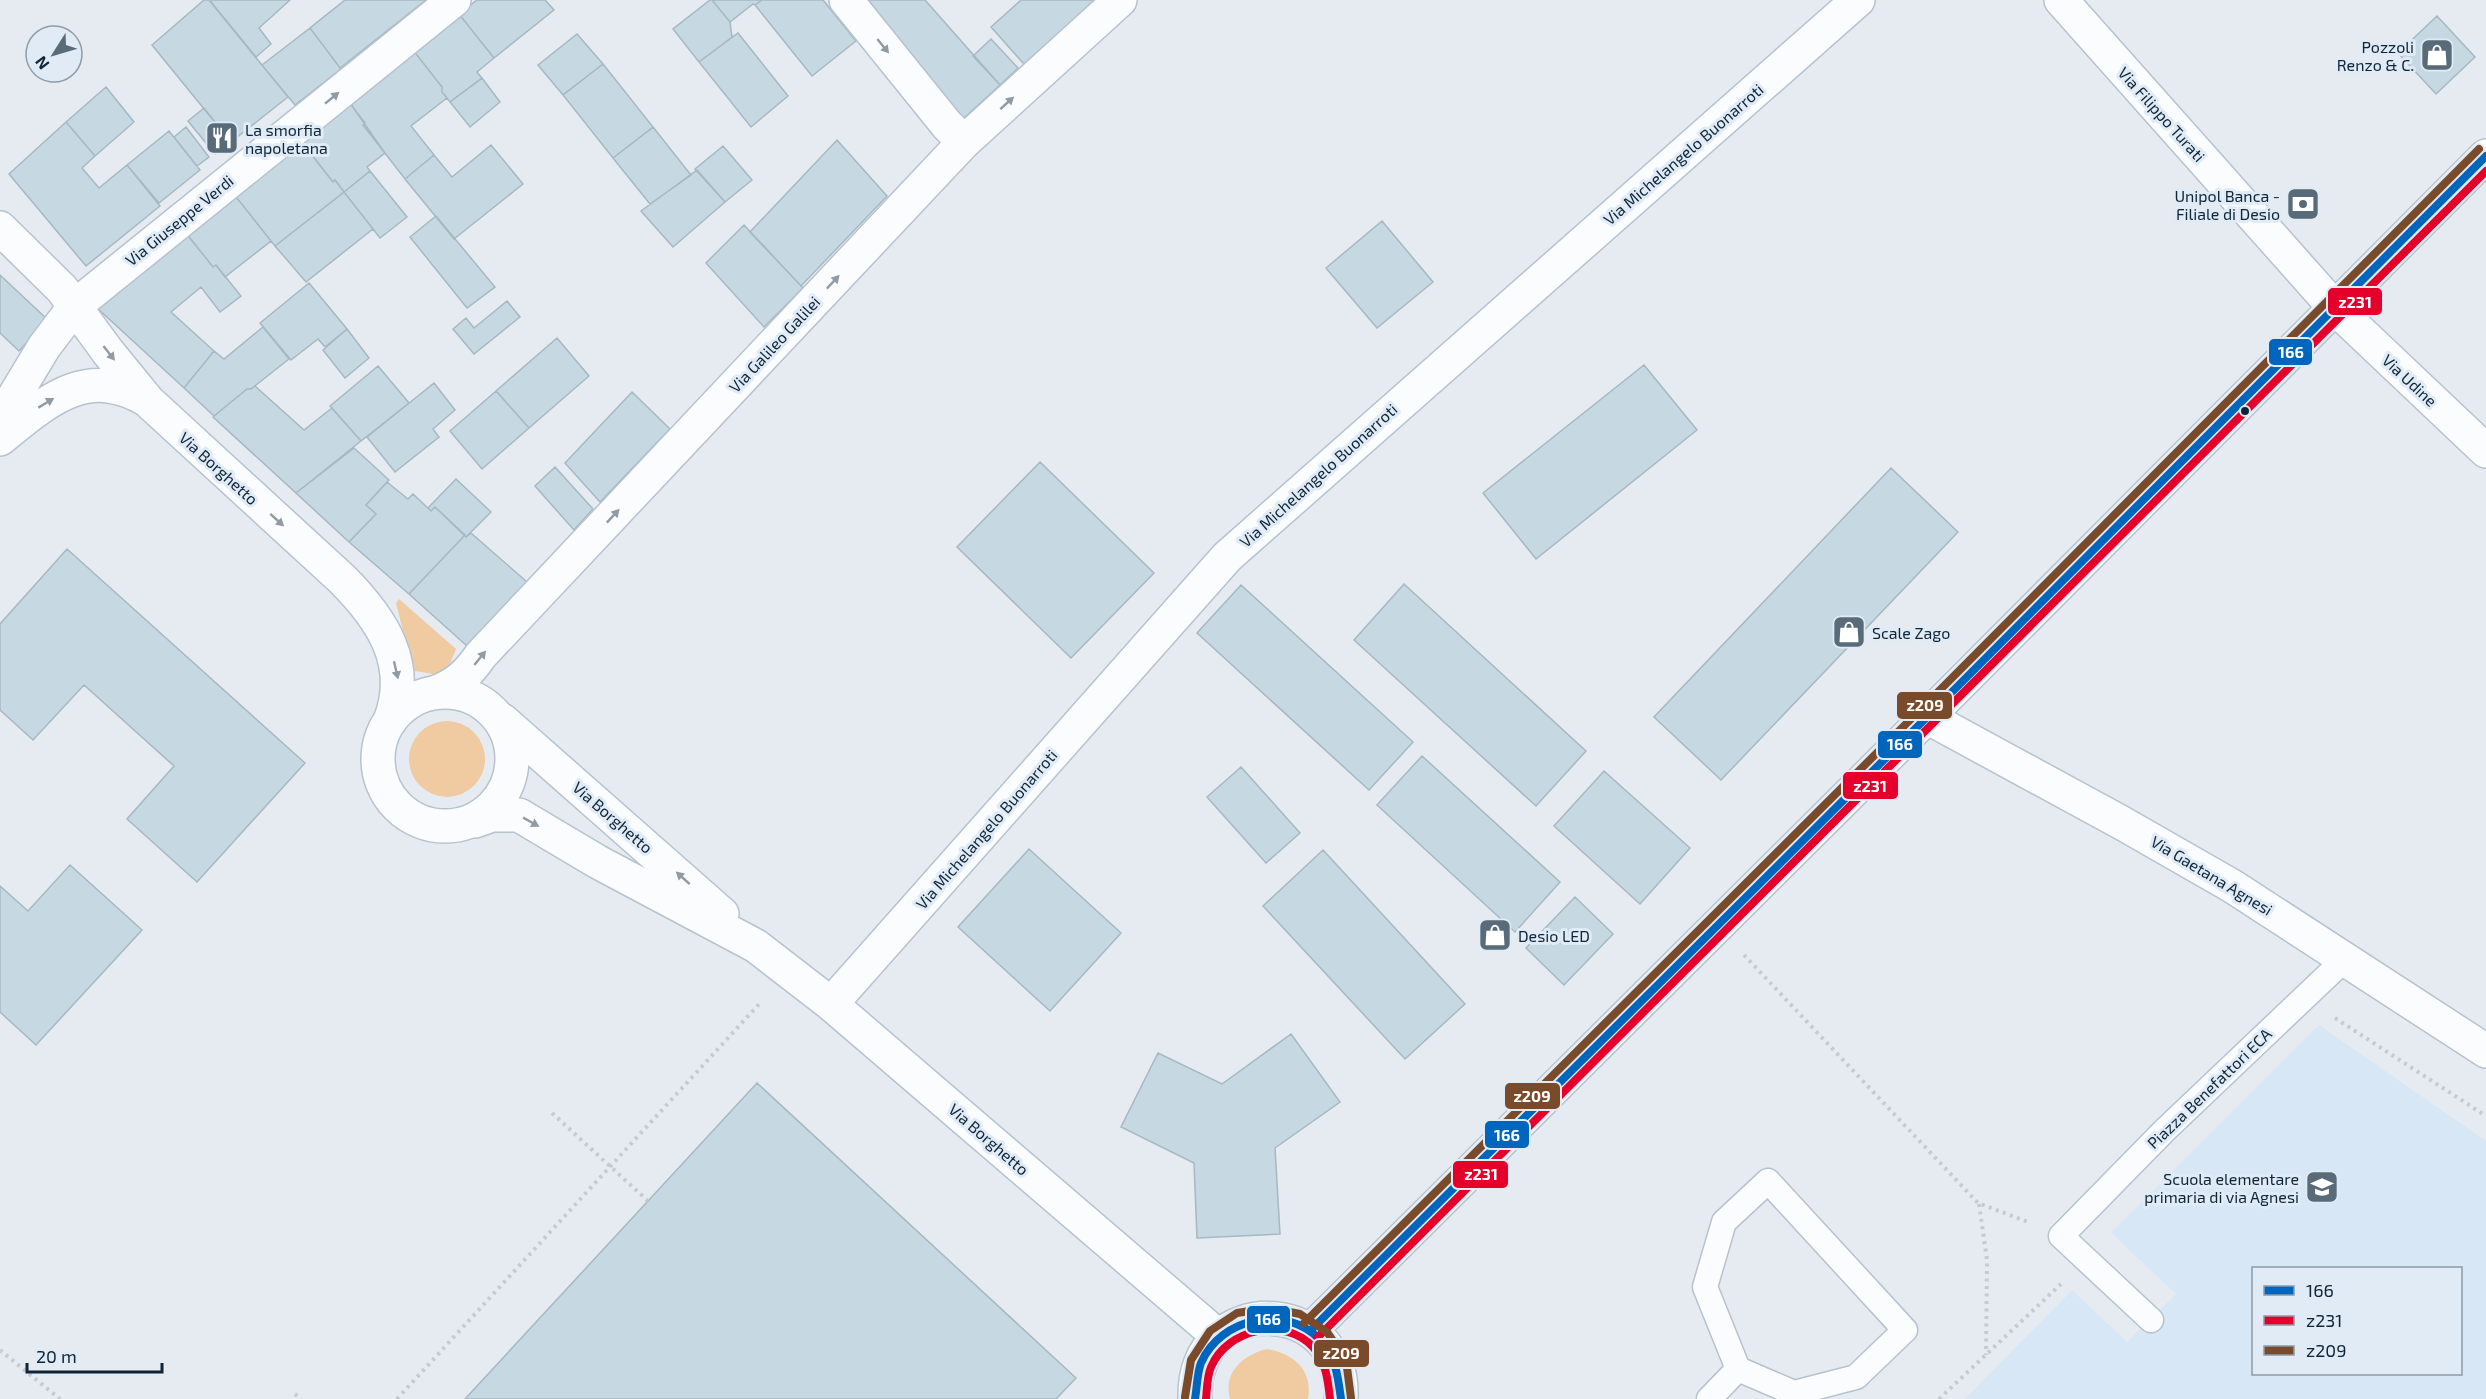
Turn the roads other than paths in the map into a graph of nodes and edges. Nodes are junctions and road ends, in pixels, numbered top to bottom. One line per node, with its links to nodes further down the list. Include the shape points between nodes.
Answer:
1 (454, 0): 9 (street, Via Giuseppe Verdi, one-way to 1)
2 (846, 0): 6 (street, one-way to 6)
3 (1120, 0): 6 (street, Via Galileo Galilei, one-way to 3)
4 (1858, 0): 22 (street, Via Michelangelo Buonarroti, via 1227,557)
5 (2061, 0): 10 (street, Via Filippo Turati)
6 (964, 142): 15 (street, Via Galileo Galilei, one-way to 6, via 461,680 471,670)
7 (2486, 156): 10 (street)
8 (0, 228): 9 (street, Via Borghetto, via 46,271)
9 (75, 306): 11 (street, Via Borghetto, one-way to 11); 12 (street, Via Giuseppe Verdi, via 44,347)
10 (2335, 308): 14 (street, Via Udine); 17 (street)
11 (148, 400): 13 (street, one-way to 11, via 40,406 87,386 127,389); 18 (street, Via Borghetto, one-way to 18, via 368,607 380,624 398,674 397,698)
12 (0, 420)
13 (0, 439)
14 (2486, 451)
15 (435, 693): 16 (street, Via Borghetto, via 468,696); 18 (street, Via Borghetto, via 418,697)
16 (495, 713): 19 (street, Via Borghetto, via 512,744 510,780 502,797); 20 (street, Via Borghetto, one-way to 16)
17 (1927, 717): 21 (street, Via Gaetana Agnesi, via 2195,864); 25 (street)
18 (390, 721): 19 (street, Via Borghetto, via 381,739 378,759 381,780 390,798 419,822 439,827)
19 (475, 821): 20 (street, Via Borghetto, one-way to 20, via 519,815)
20 (756, 946): 22 (street, Via Borghetto)
21 (2345, 958): 23 (street, Via Gaetana Agnesi); 24 (lane, Piazza Benefattori ECA, via 2061,1236)
22 (831, 1004): 26 (street, Via Borghetto)
23 (2486, 1051)
24 (2151, 1320)
25 (1311, 1330): 26 (street, via 1288,1320 1264,1317 1239,1323); 29 (street, via 1329,1348 1339,1372)
26 (1218, 1336): 28 (street, via 1200,1364)
27 (1738, 1369): 27 (lane, via 1794,1393 1856,1377 1905,1330 1768,1181 1724,1222 1705,1287); 30 (lane)
28 (1195, 1399)
29 (1341, 1399)
30 (1709, 1399)

